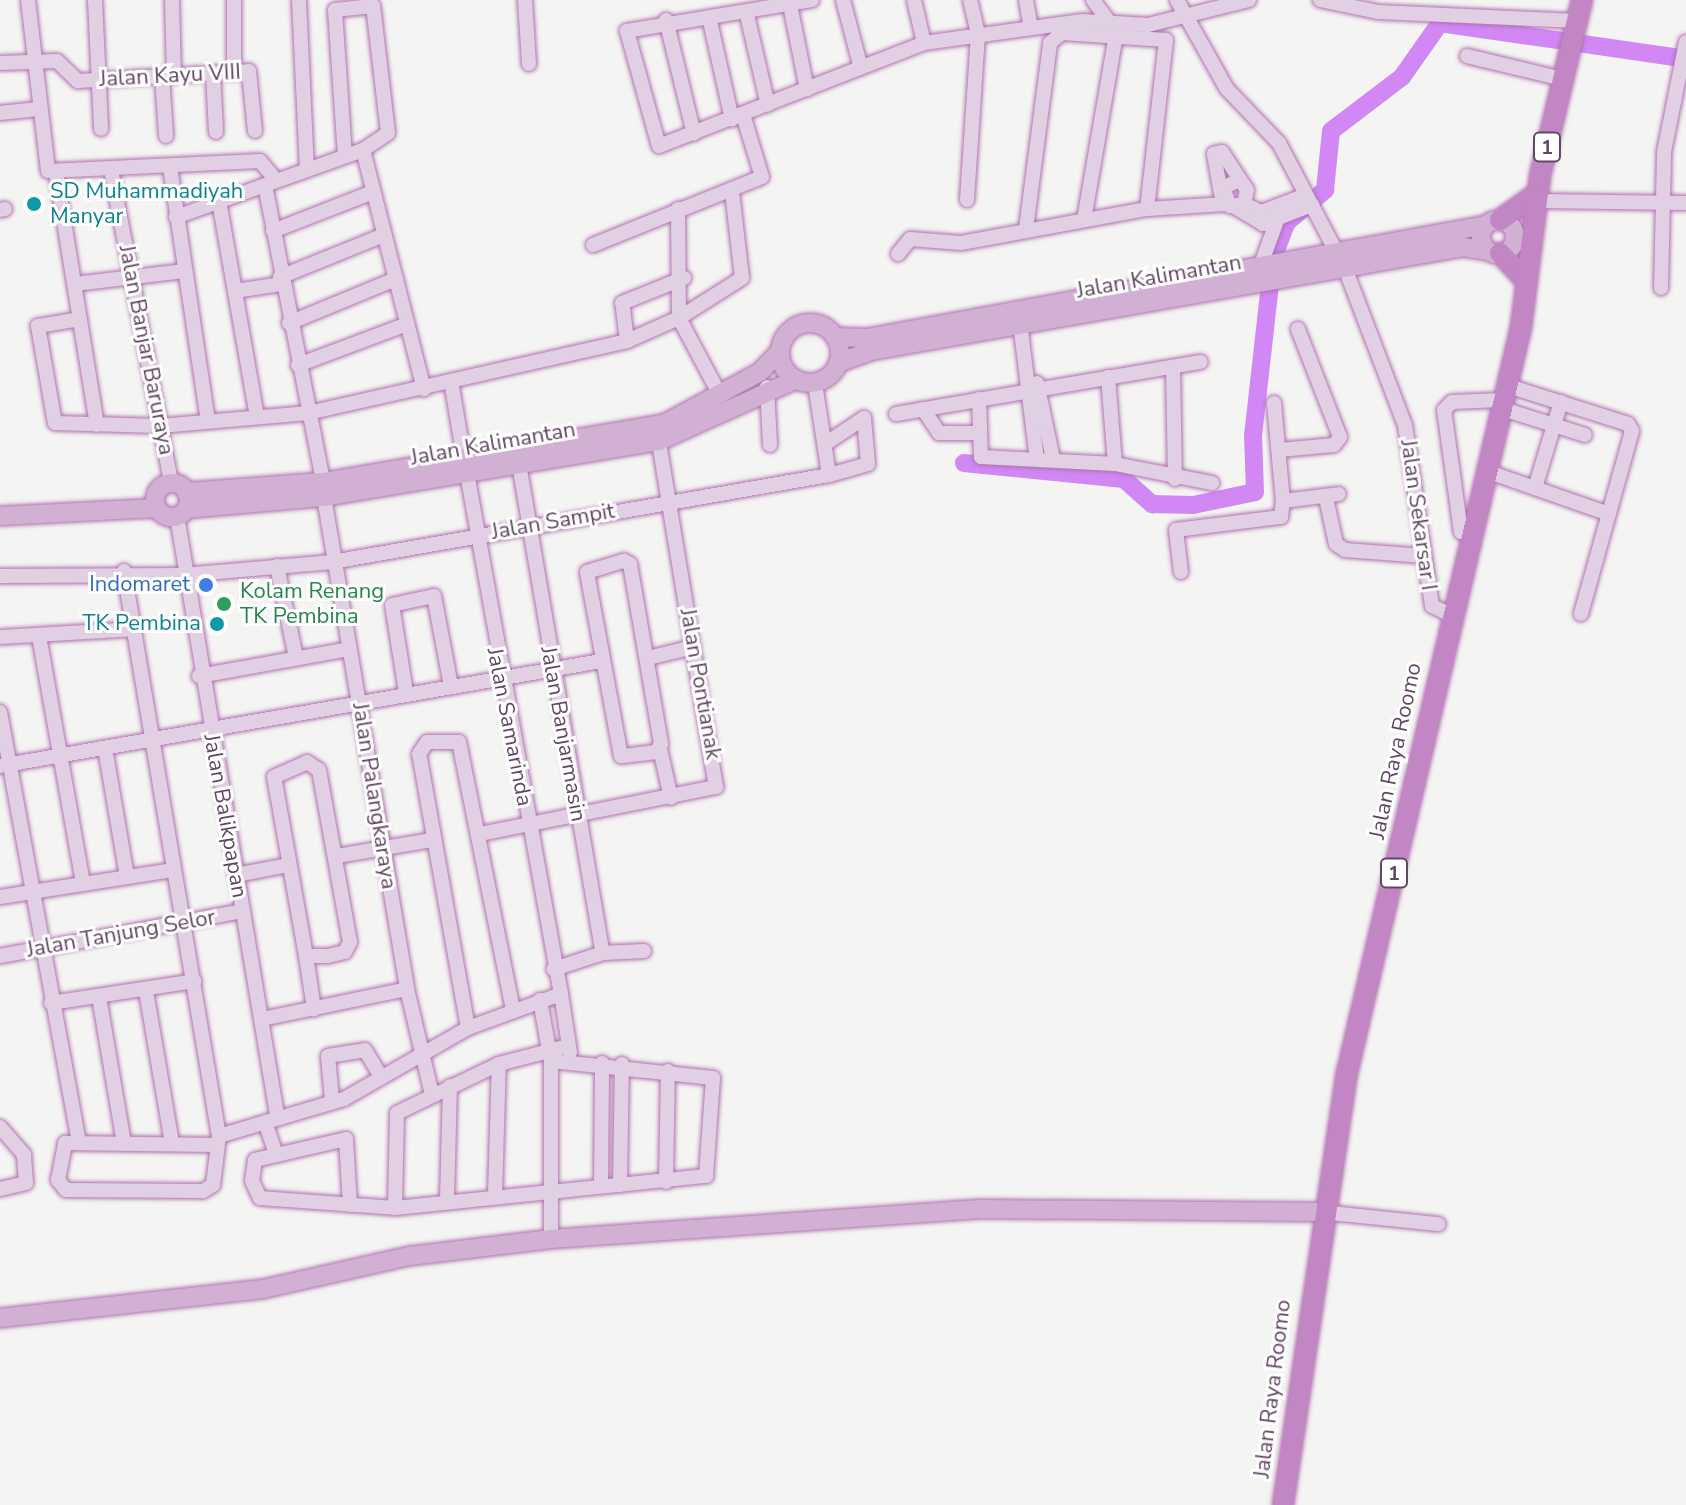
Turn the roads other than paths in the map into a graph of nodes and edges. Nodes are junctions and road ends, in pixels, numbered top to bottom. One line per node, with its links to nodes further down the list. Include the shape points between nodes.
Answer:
1 (28, 0): 30 (street)
2 (95, 0): 38 (street)
3 (172, 0): 36 (street)
4 (234, 0): 34 (street)
5 (299, 0): 52 (street)
6 (525, 0): 32 (street)
7 (812, 0): 17 (street)
8 (843, 0): 33 (street)
9 (914, 0): 27 (street)
10 (970, 0): 26 (street)
11 (1026, 0): 24 (street)
12 (1093, 0): 25 (street)
13 (1177, 0): 22 (street, Jalan Sekarsar I)
14 (1249, 0): 18 (street)
15 (1320, 0): 23 (street, via 1378,12)
16 (1582, 0): 23 (highway, 1)
17 (790, 5): 19 (street); 39 (street)
18 (1206, 6): 22 (street)
19 (747, 15): 20 (street); 40 (street)
20 (709, 17): 21 (street); 43 (street)
21 (666, 20): 47 (street); 47 (street, via 631,28 626,37 659,146)
22 (1187, 20): 25 (street); 61 (street, Jalan Sekarsar I, via 1227,89 1279,143)
23 (1576, 24): 37 (highway, 1)
24 (1031, 27): 25 (street); 26 (street)
25 (1113, 29): 67 (street, via 1166,40); 70 (street); 72 (street, via 1053,36)
26 (978, 34): 27 (street); 60 (street)
27 (924, 43): 33 (street)
28 (1682, 52): 64 (street)
29 (1467, 56): 37 (street)
30 (32, 62): 31 (street, Jalan Kayu VIII); 38 (street, Jalan Kayu VIII, via 57,61 74,80); 41 (street)
31 (0, 63)
32 (529, 64)
33 (861, 68): 39 (street)
34 (234, 71): 35 (street, Jalan Kayu VIII); 45 (street, Jalan Kayu VIII, via 253,72)
35 (213, 73): 36 (street, Jalan Kayu VIII); 46 (street)
36 (168, 75): 38 (street, Jalan Kayu VIII); 48 (street)
37 (1563, 79): 59 (highway, 1)
38 (97, 80): 44 (street)
39 (807, 89): 40 (street)
40 (768, 105): 43 (street)
41 (38, 109): 42 (street); 54 (street, via 45,167)
42 (0, 113)
43 (738, 117): 47 (street); 57 (street, via 762,177)
44 (101, 129)
45 (255, 131)
46 (216, 132)
47 (694, 134)
48 (166, 136)
49 (363, 150): 50 (street); 50 (street, via 388,132 370,5 335,10); 58 (street)
50 (345, 156): 52 (street)
51 (170, 167): 53 (street); 56 (street, via 266,161); 69 (street)
52 (307, 168): 56 (street)
53 (111, 170): 54 (street); 81 (street, Jalan Banjar Baruraya)
54 (56, 172): 86 (street)
55 (1237, 181): 63 (street); 63 (street, via 1247,190); 63 (street, via 1222,152 1214,154)
56 (270, 182): 62 (street); 73 (street, Jalan Palangkaraya)
57 (732, 191): 66 (street); 89 (street, via 742,278)
58 (373, 192): 73 (street); 74 (street)
59 (1537, 197): 64 (street); 71 (highway); 76 (highway, 1)
60 (967, 200)
61 (1309, 200): 68 (street); 78 (street, Jalan Sekarsar I)
62 (219, 201): 69 (street); 88 (street)
63 (1232, 202): 67 (street); 68 (street, via 1256,212)
64 (1663, 203): 65 (street); 87 (street)
65 (1686, 203)
66 (678, 209): 75 (street); 82 (street)
67 (1147, 209): 70 (street)
68 (1283, 211): 80 (street)
69 (176, 217): 79 (street)
70 (1084, 220): 72 (street)
71 (1498, 223): 76 (main road, Jalan Kalimantan); 76 (main road, via 1481,236); 78 (main road, Jalan Kalimantan)
72 (1026, 229): 77 (street, via 953,244 910,239)
73 (273, 231): 84 (street, Jalan Palangkaraya)
74 (384, 235): 83 (street); 84 (street)
75 (593, 245)
76 (1513, 245): 78 (main road, Jalan Kalimantan); 85 (highway); 85 (highway, Jalan Raya Roomo / 1)
77 (898, 254)
78 (1342, 262): 80 (main road, Jalan Kalimantan); 150 (street, Jalan Sekarsar I, via 1405,425)
79 (184, 271): 81 (street); 118 (street)
80 (1269, 274): 90 (main road, Jalan Kalimantan)
81 (131, 277): 86 (street); 120 (street, Jalan Banjar Baruraya)
82 (684, 278): 89 (street); 96 (street, via 622,303)
83 (396, 279): 92 (street); 93 (street)
84 (281, 280): 88 (street); 92 (street, Jalan Palangkaraya)
85 (1526, 281): 110 (highway, Jalan Raya Roomo / 1)
86 (75, 284): 91 (street)
87 (1661, 288)
88 (235, 291): 117 (street)
89 (679, 318): 96 (street); 109 (street)
90 (1020, 318): 95 (main road, Jalan Kalimantan, via 867,338); 99 (main road, Jalan Kalimantan); 108 (street)
91 (80, 319): 119 (street); 119 (street, via 37,329 55,423)
92 (289, 323): 100 (street, Jalan Palangkaraya)
93 (407, 324): 100 (street); 107 (street)
94 (1298, 329): 128 (street, via 1340,437 1334,445)
95 (835, 337): 97 (main road, via 820,325 801,324 786,335); 99 (main road)
96 (627, 341): 104 (street)
97 (779, 352): 103 (main road); 109 (main road, Jalan Kalimantan)
98 (1201, 362): 101 (street)
99 (838, 363): 105 (main road)
100 (298, 365): 115 (street, Jalan Palangkaraya)
101 (1173, 367): 102 (street); 136 (street)
102 (1108, 377): 108 (street); 132 (street)
103 (795, 380): 105 (main road); 106 (main road, Jalan Kalimantan)
104 (451, 381): 107 (street); 133 (street, Jalan Samarinda)
105 (815, 383): 126 (street)
106 (767, 387): 124 (main road, Jalan Kalimantan); 127 (street)
107 (424, 389): 115 (street)
108 (1033, 390): 111 (street); 129 (street); 130 (street)
109 (720, 395): 125 (main road, Jalan Kalimantan, via 664,424)
110 (1502, 398): 112 (street); 121 (street); 134 (highway, Jalan Raya Roomo / 1); 148 (street, via 1452,402 1444,410 1461,532)
111 (979, 399): 114 (street); 122 (street)
112 (1561, 402): 121 (street); 145 (street, via 1632,431)
113 (1274, 403): 128 (street)
114 (923, 409): 116 (street); 122 (street, via 939,433)
115 (308, 413): 117 (street); 139 (street, Jalan Palangkaraya)
116 (896, 414)
117 (257, 417): 118 (street)
118 (208, 420): 120 (street)
119 (97, 425): 120 (street)
120 (160, 426): 140 (street, Jalan Banjar Baruraya)
121 (1553, 428): 123 (street); 138 (street)
122 (976, 433): 129 (street, via 981,457)
123 (1585, 435)
124 (659, 441): 125 (main road, Jalan Kalimantan); 141 (street, Jalan Pontianak)
125 (596, 443): 131 (main road, Jalan Kalimantan); 133 (main road, Jalan Kalimantan)
126 (825, 444): 135 (street); 135 (street, Jalan Sampit, via 864,418 868,464)
127 (770, 445)
128 (1280, 450): 142 (street)
129 (1037, 459): 130 (street)
130 (1053, 459): 132 (street)
131 (519, 464): 133 (main road, Jalan Kalimantan); 147 (street, Jalan Banjarmasin)
132 (1115, 464): 136 (street)
133 (465, 465): 139 (main road, Jalan Kalimantan); 149 (street, Jalan Samarinda)
134 (1486, 471): 138 (street); 148 (highway, Jalan Raya Roomo / 1)
135 (829, 475): 141 (street, Jalan Sampit)
136 (1175, 479): 137 (street)
137 (1212, 483)
138 (1535, 488): 145 (street)
139 (324, 490): 140 (main road, Jalan Kalimantan); 151 (street, Jalan Palangkaraya)
140 (180, 500): 143 (main road); 143 (main road); 155 (street, Jalan Balikpapan)
141 (668, 501): 147 (street, Jalan Sampit); 162 (street, Jalan Pontianak)
142 (1283, 501): 150 (street, via 1333,496 1336,544 1345,550); 154 (street, via 1281,517 1176,530)
143 (156, 502): 144 (main road); 146 (main road)
144 (0, 505)
145 (1609, 514): 157 (street)
146 (0, 516)
147 (527, 527): 149 (street, Jalan Sampit); 167 (street, Jalan Banjarmasin)
148 (1471, 534): 158 (highway, Jalan Raya Roomo / 1)
149 (475, 537): 151 (street, Jalan Sampit); 169 (street, Jalan Samarinda)
150 (1424, 556): 158 (street, Jalan Sekarsar I, via 1432,606)
151 (332, 562): 152 (street, Jalan Sampit); 163 (street, Jalan Palangkaraya)
152 (277, 566): 155 (street, Jalan Sampit); 164 (street)
153 (124, 571): 155 (street, Jalan Sampit); 156 (street, Jalan Sampit); 159 (street)
154 (1181, 572)
155 (184, 575): 168 (street, Jalan Balikpapan)
156 (0, 576)
157 (1581, 614)
158 (1451, 615): 240 (highway, Jalan Raya Roomo / 1)
159 (134, 629): 160 (street); 175 (street)
160 (39, 636): 161 (street); 178 (street)
161 (0, 637)
162 (693, 647): 165 (street); 180 (street, Jalan Pontianak, via 717,782 707,791)
163 (349, 649): 164 (street); 172 (street, Jalan Palangkaraya)
164 (296, 658): 168 (street)
165 (648, 658): 166 (street, via 624,561 587,572); 177 (street)
166 (601, 661): 167 (street); 177 (street, via 618,754)
167 (552, 670): 169 (street); 181 (street, Jalan Banjarmasin)
168 (199, 676): 174 (street, Jalan Balikpapan)
169 (499, 679): 170 (street); 182 (street, Jalan Samarinda)
170 (451, 686): 171 (street); 171 (street, via 434,596 392,605)
171 (406, 692): 172 (street)
172 (358, 700): 174 (street); 185 (street, Jalan Palangkaraya)
173 (0, 712): 179 (street)
174 (210, 730): 175 (street); 189 (street, Jalan Balikpapan)
175 (153, 741): 176 (street); 188 (street)
176 (105, 748): 178 (street); 190 (street)
177 (660, 749): 180 (street)
178 (63, 755): 179 (street); 191 (street)
179 (4, 765): 192 (street)
180 (671, 798): 181 (street, Jalan Pontianak)
181 (578, 815): 182 (street, Jalan Pontianak); 198 (street, Jalan Banjarmasin)
182 (529, 825): 183 (street, Jalan Pontianak); 202 (street, Jalan Samarinda)
183 (480, 834): 184 (street, via 459,742 451,737 427,742 419,754); 209 (street)
184 (432, 840): 185 (street); 211 (street)
185 (382, 849): 186 (street); 203 (street, Jalan Palangkaraya)
186 (337, 856): 187 (street, via 319,770 307,762 274,777); 200 (street, via 349,947)
187 (289, 865): 189 (street); 200 (street)
188 (172, 870): 190 (street); 195 (street)
189 (236, 875): 194 (street, Jalan Balikpapan)
190 (127, 877): 191 (street)
191 (83, 883): 192 (street)
192 (31, 892): 193 (street); 196 (street)
193 (0, 897)
194 (242, 911): 195 (street, Jalan Tanjung Selor); 210 (street, Jalan Balikpapan)
195 (184, 924): 196 (street, Jalan Tanjung Selor); 201 (street)
196 (40, 949): 199 (street, Jalan Tanjung Selor); 207 (street)
197 (644, 951): 198 (street)
198 (603, 953): 202 (street)
199 (0, 956)
200 (306, 956): 208 (street)
201 (194, 981): 204 (street); 226 (street)
202 (557, 981): 206 (street); 212 (street, Jalan Samarinda)
203 (407, 989): 208 (street); 214 (street, Jalan Palangkaraya)
204 (146, 991): 205 (street); 228 (street)
205 (99, 997): 207 (street); 229 (street)
206 (540, 1000): 209 (street); 213 (street)
207 (51, 1003): 227 (street)
208 (314, 1009): 210 (street)
209 (513, 1009): 211 (street)
210 (262, 1019): 224 (street, Jalan Balikpapan)
211 (468, 1028): 214 (street)
212 (568, 1046): 213 (street); 215 (street, Jalan Samarinda)
213 (550, 1054): 215 (street); 217 (street); 236 (street)
214 (421, 1057): 220 (street); 222 (street, Jalan Palangkaraya)
215 (574, 1063): 216 (street)
216 (602, 1063): 218 (street); 233 (street)
217 (499, 1064): 221 (street); 235 (street)
218 (622, 1064): 219 (street); 232 (street)
219 (668, 1071): 231 (street); 231 (street, via 714,1082 709,1172 702,1179)
220 (380, 1075): 223 (street, via 363,1090); 223 (street, via 365,1050 328,1056)
221 (450, 1086): 222 (street); 237 (street)
222 (432, 1095): 239 (street, via 397,1113)
223 (332, 1100): 224 (street)
224 (271, 1118): 226 (street); 230 (street, Jalan Balikpapan)
225 (0, 1127): 234 (street, via 24,1155 26,1183)
226 (217, 1140): 227 (street, via 213,1185 203,1191 66,1190 58,1180 58,1149); 228 (street)
227 (79, 1143): 229 (street)
228 (172, 1143): 229 (street)
229 (124, 1144)
230 (275, 1151): 238 (street, via 346,1139); 238 (street, via 255,1160 252,1181 260,1198)
231 (666, 1182): 232 (street)
232 (620, 1185): 233 (street)
233 (601, 1186): 236 (street)
234 (0, 1189)
235 (495, 1195): 236 (street); 237 (street)
236 (548, 1197): 242 (street)
237 (447, 1200): 239 (street)
238 (350, 1205): 239 (street)
239 (395, 1208)
240 (1321, 1212): 241 (street); 242 (main road, via 980,1209); 244 (highway, Jalan Raya Roomo / 1)
241 (1438, 1224)
242 (550, 1232): 243 (main road, via 263,1289)
243 (0, 1318)
244 (1283, 1505)

